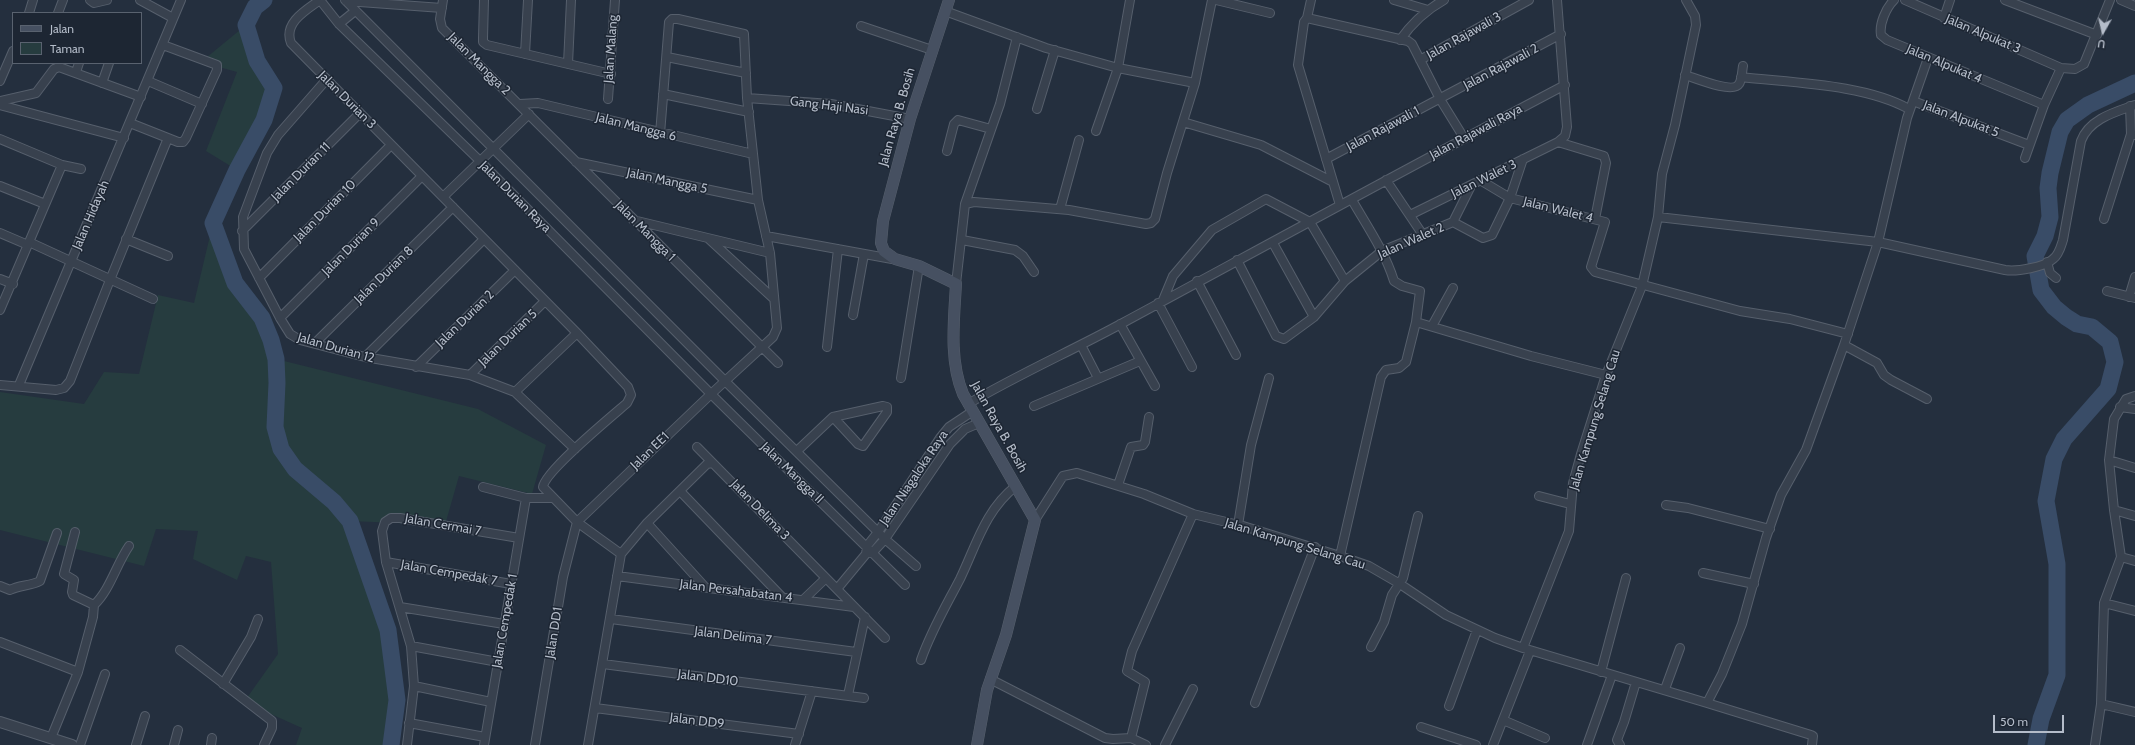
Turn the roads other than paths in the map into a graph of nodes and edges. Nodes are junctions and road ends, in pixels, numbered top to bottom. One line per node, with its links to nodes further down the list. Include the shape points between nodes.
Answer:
1 (33, 0): 35 (street)
2 (63, 0): 36 (street)
3 (90, 0): 28 (street, via 94,3)
4 (140, 0): 38 (street)
5 (181, 0): 38 (street, Jalan Hidayah)
6 (320, 0): 41 (street, Jalan Durian Raya); 66 (street, Jalan Durian 3, via 294,22 289,33 292,43)
7 (346, 0): 30 (street); 32 (street, Jalan Durian Raya)
8 (484, 0): 50 (street, via 483,42)
9 (528, 0): 50 (street)
10 (571, 0): 57 (street)
11 (615, 0): 63 (street, Jalan Malang)
12 (949, 0): 34 (main road, Jalan Raya B. Bosih)
13 (1130, 0): 59 (street)
14 (1212, 0): 70 (street)
15 (1216, 0): 37 (street)
16 (1311, 0): 39 (street)
17 (1394, 0): 33 (street)
18 (1444, 0): 29 (street)
19 (1529, 0): 54 (street, Jalan Rajawali 3)
20 (1557, 0): 43 (street)
21 (1686, 0): 64 (street, Jalan Kampung Selang Cau, via 1695,16 1696,25)
22 (1894, 0): 53 (street, Jalan Alpukat 4, via 1879,28 1881,35)
23 (1905, 0): 40 (street, Jalan Alpukat 3)
24 (1950, 0): 40 (street)
25 (2005, 0): 44 (street)
26 (2110, 0): 44 (street)
27 (2121, 0): 31 (street)
28 (105, 1)
29 (1436, 2): 33 (street)
30 (443, 4): 80 (street, Jalan Mangga 2, via 440,19 442,28)
31 (2135, 6)
32 (355, 10): 41 (street); 104 (street, Jalan Durian Raya)
33 (1428, 10): 46 (street, via 1409,26)
34 (945, 11): 45 (street); 48 (main road, Jalan Raya B. Bosih)
35 (29, 12)
36 (58, 12)
37 (1270, 13)
38 (173, 18): 47 (street, Jalan Hidayah)
39 (1307, 18): 46 (street); 108 (street, via 1304,22 1298,65)
40 (1944, 18): 60 (street, Jalan Alpukat 3)
41 (339, 24): 109 (street, Jalan Durian Raya)
42 (862, 26): 48 (street)
43 (1561, 34): 71 (street); 76 (street, Jalan Rajawali 2)
44 (2097, 35): 60 (street, via 2080,68)
45 (1017, 37): 49 (street); 92 (street)
46 (1400, 40): 54 (street, via 1412,44)
47 (163, 45): 68 (street, Jalan Hidayah); 79 (street, via 217,65)
48 (932, 50): 89 (main road, Jalan Raya B. Bosih)
49 (1055, 50): 59 (street); 84 (street)
50 (525, 54): 57 (street)
51 (12, 55): 67 (street)
52 (666, 57): 62 (street); 62 (street, Jalan EE1, via 669,22 672,19 678,20 744,34); 72 (street)
53 (1928, 58): 78 (street, Jalan Alpukat 5); 82 (street, Jalan Alpukat 4)
54 (1420, 60): 76 (street)
55 (79, 64): 61 (street)
56 (109, 64): 69 (street)
57 (568, 64): 63 (street)
58 (1744, 66): 65 (street)
59 (1118, 68): 70 (street); 93 (street)
60 (2061, 68): 82 (street)
61 (76, 72): 69 (street); 77 (street, via 56,67 36,93)
62 (746, 73): 74 (street, Jalan EE1)
63 (610, 74): 75 (street, Jalan Malang)
64 (1685, 75): 65 (street, via 1728,88 1735,88 1740,84); 130 (street, Jalan Kampung Selang Cau, via 1662,174)
65 (1741, 77): 85 (street, via 1870,93)
66 (327, 79): 87 (street, Jalan Durian 3); 136 (street, Jalan Durian 12, via 278,135 267,153 243,218)
67 (0, 81)
68 (148, 81): 73 (street, Jalan Hidayah); 79 (street)
69 (102, 83): 73 (street)
70 (1195, 83): 90 (street)
71 (1565, 85): 98 (street, Jalan Rajawali Raya); 101 (street, via 1567,132)
72 (663, 94): 86 (street); 94 (street)
73 (141, 97): 91 (street, Jalan Hidayah)
74 (747, 98): 86 (street, Jalan EE1); 89 (street, Gang Haji Nasi, via 831,104)
75 (608, 99)
76 (1440, 99): 98 (street); 108 (street, Jalan Rajawali 1)
77 (0, 101)
78 (1913, 102): 85 (street); 103 (street, Jalan Alpukat 5)
79 (202, 104): 97 (street, via 183,142)
80 (520, 104): 88 (street, Jalan Mangga 2); 94 (street, Jalan Mangga 6, via 538,103)
81 (0, 105): 96 (street)
82 (2044, 105): 103 (street)
83 (2133, 106): 95 (street); 155 (street, via 2097,121 2083,134 2064,240 2053,259)
84 (1037, 109)
85 (1909, 109): 144 (street)
86 (749, 112): 106 (street, Jalan EE1)
87 (360, 113): 102 (street, Jalan Durian 3); 136 (street, Jalan Durian 11)
88 (529, 114): 104 (street); 111 (street, Jalan Mangga 1)
89 (910, 119): 152 (main road, Jalan Raya B. Bosih, via 882,221 881,243 884,251)
90 (1183, 122): 117 (street, via 1261,145); 128 (street, via 1166,173 1155,219 1151,223)
91 (130, 123): 96 (street, Jalan Hidayah); 97 (street)
92 (992, 129): 105 (street, via 958,120 954,124); 125 (street)
93 (1096, 131)
94 (660, 134): 106 (street, Jalan Mangga 6)
95 (2133, 135): 132 (street)
96 (124, 138): 154 (street, Jalan Hidayah)
97 (168, 138): 141 (street)
98 (1464, 138): 115 (street, Jalan Rajawali Raya)
99 (0, 139): 112 (street)
100 (1079, 140): 128 (street)
101 (1558, 142): 110 (street, Jalan Walet 3); 131 (street, via 1604,156 1606,163)
102 (391, 144): 114 (street, Jalan Durian 3); 160 (street, Jalan Durian 10)
103 (2028, 145): 107 (street)
104 (492, 148): 109 (street); 201 (street, Jalan Durian Raya)
105 (947, 151)
106 (753, 154): 122 (street, Jalan EE1)
107 (2025, 158)
108 (1326, 159): 117 (street)
109 (479, 160): 120 (street); 206 (street, Jalan Durian Raya)
110 (1522, 160): 116 (street, Jalan Walet 3); 121 (street, Jalan Walet 2)
111 (576, 162): 122 (street, Jalan Mangga 5); 133 (street, Jalan Mangga 1)
112 (62, 165): 113 (street); 124 (street)
113 (81, 169)
114 (422, 176): 120 (street, Jalan Durian 3); 179 (street, Jalan Durian 9)
115 (1386, 180): 123 (street, Jalan Rajawali Raya); 129 (street)
116 (1480, 180): 118 (street, Jalan Walet 3); 121 (street, Jalan Walet 4)
117 (1333, 182): 126 (street)
118 (1472, 185): 129 (street, Jalan Walet 3); 135 (street)
119 (0, 186): 124 (street)
120 (443, 197): 127 (street, Jalan Durian 3)
121 (1510, 198): 131 (street, Jalan Walet 4); 135 (street, Jalan Walet 2, via 1492,235 1488,238 1483,238)
122 (758, 200): 139 (street, Jalan EE1)
123 (1352, 200): 126 (street, Jalan Rajawali Raya); 148 (street)
124 (45, 204): 146 (street)
125 (965, 204): 128 (street, via 974,202); 143 (street)
126 (1340, 205): 134 (street, Jalan Rajawali Raya)
127 (453, 207): 142 (street, Jalan Durian 3); 185 (street, Jalan Durian 8)
128 (1060, 209)
129 (1410, 215): 138 (street)
130 (1658, 217): 144 (street); 168 (street, Jalan Kampung Selang Cau)
131 (1595, 219): 168 (street, Jalan Walet 4, via 1605,223 1591,270)
132 (2104, 219)
133 (632, 220): 140 (street); 188 (street, Jalan Mangga 1)
134 (1310, 222): 145 (street, Jalan Rajawali Raya); 164 (street); 175 (street, via 1266,199 1212,230 1173,276)
135 (1453, 222): 138 (street, Jalan Walet 2)
136 (242, 231): 160 (street, Jalan Durian 12, via 244,249)
137 (0, 233): 146 (street)
138 (1423, 235): 148 (street, Jalan Walet 2)
139 (766, 236): 147 (street); 149 (street, Jalan EE1)
140 (708, 238): 149 (street); 172 (street)
141 (126, 239): 151 (street); 163 (street)
142 (484, 239): 157 (street, Jalan Durian 3); 191 (street)
143 (962, 240): 158 (street, via 1015,250 1023,256); 167 (street)
144 (1878, 242): 155 (street, via 2005,270 2024,269); 184 (street)
145 (1273, 243): 153 (street, Jalan Rajawali Raya); 178 (street)
146 (29, 244): 154 (street); 166 (street)
147 (838, 249): 150 (street); 189 (street)
148 (1382, 251): 164 (street, Jalan Walet 2); 180 (street, via 1394,281 1420,291)
149 (770, 253): 172 (street, Jalan EE1)
150 (864, 254): 152 (street); 177 (street)
151 (168, 256)
152 (895, 259): 156 (main road)
153 (1237, 260): 165 (street, Jalan Rajawali Raya); 178 (street, Jalan Walet 2, via 1276,336 1284,339)
154 (72, 261): 163 (street); 203 (street, Jalan Hidayah)
155 (2046, 263): 161 (street, via 2050,273)
156 (919, 266): 167 (main road); 198 (street)
157 (515, 270): 174 (street, Jalan Durian 3); 194 (street, Jalan Durian 2)
158 (1034, 272)
159 (2135, 277): 173 (street)
160 (259, 278): 179 (street, Jalan Durian 12)
161 (2056, 278)
162 (0, 279): 166 (street)
163 (110, 280): 171 (street); 203 (street, via 70,381 64,388 56,390)
164 (1345, 280): 178 (street, Jalan Walet 2)
165 (1197, 281): 175 (street, Jalan Rajawali Raya); 190 (street)
166 (13, 284): 176 (street)
167 (956, 284): 211 (main road, Jalan Raya B. Bosih, via 955,366 958,383)
168 (1642, 286): 184 (street, via 1740,311 1790,318); 197 (street, Jalan Kampung Selang Cau)
169 (1453, 288): 182 (street)
170 (2107, 291): 173 (street)
171 (153, 298)
172 (773, 298): 188 (street, Jalan EE1, via 777,328 773,337)
173 (2132, 298)
174 (545, 302): 183 (street, Jalan Durian 3); 196 (street, Jalan Durian 5)
175 (1160, 302): 181 (street, Jalan Niagaloka Raya); 195 (street)
176 (0, 310)
177 (853, 316)
178 (1314, 317)
179 (280, 318): 185 (street, Jalan Durian 12, via 290,334)
180 (1416, 322): 182 (street); 249 (street, via 1406,362 1399,368 1386,370 1381,378)
181 (1120, 324): 186 (street, Jalan Niagaloka Raya); 192 (street)
182 (1432, 326): 197 (street, via 1531,356)
183 (577, 333): 205 (street); 217 (street, Jalan Durian 3, via 628,387 631,395 627,403)
184 (1848, 334): 187 (street)
185 (315, 344): 191 (street, Jalan Durian 12)
186 (1081, 345): 199 (street); 211 (street, Jalan Niagaloka Raya)
187 (1844, 345): 208 (street, via 1877,364 1891,380); 239 (street, via 1812,434 1781,495)
188 (762, 346): 193 (street, Jalan Mangga 1); 201 (street, Jalan EE1)
189 (827, 347)
190 (1236, 355)
191 (365, 357): 194 (street, Jalan Durian 12)
192 (1140, 361): 199 (street); 204 (street)
193 (778, 363)
194 (416, 367): 196 (street, Jalan Durian 12)
195 (1192, 367)
196 (470, 375): 205 (street, Jalan Durian 12)
197 (1606, 375): 229 (street, Jalan Kampung Selang Cau, via 1573,483)
198 (901, 378)
199 (1098, 378): 209 (street)
200 (1269, 378): 238 (street, via 1252,445)
201 (725, 381): 206 (street, Jalan EE1); 218 (street, Jalan Mangga II)
202 (0, 385): 203 (street)
203 (19, 385)
204 (1155, 386)
205 (515, 392): 217 (street, Jalan Durian 12)
206 (711, 394): 236 (street, Jalan EE1); 247 (street, Jalan Mangga II)
207 (2135, 396): 210 (street, via 2126,399)
208 (1926, 399)
209 (1034, 406)
210 (2120, 407): 212 (street); 219 (street, via 2114,419)
211 (970, 408): 215 (main road, Jalan Raya B. Bosih); 241 (street, Jalan Niagaloka Raya, via 949,426 940,438)
212 (2135, 409)
213 (1149, 417): 223 (street, via 1145,442 1143,445 1131,447)
214 (833, 418): 214 (street, via 883,406 887,407 887,412 863,446); 218 (street)
215 (979, 423): 222 (main road, Jalan Raya B. Bosih); 244 (street, Jalan Niagaloka Raya, via 964,429 950,444)
216 (697, 447): 220 (street, Jalan Delima 3)
217 (575, 449): 228 (street, via 544,480 543,488)
218 (797, 451): 241 (street, Jalan Mangga II)
219 (2109, 460): 221 (street); 231 (street)
220 (712, 463): 225 (street, via 707,464); 256 (street, Jalan Delima 3)
221 (2135, 468)
222 (1016, 486): 235 (main road, Jalan Raya B. Bosih); 285 (street, via 1003,496 988,517)
223 (1118, 486): 232 (street, Jalan Kampung Selang Cau); 235 (street, Jalan Kampung Selang Cau, via 1077,473 1063,476)
224 (483, 487): 227 (street)
225 (680, 490): 237 (street); 265 (street)
226 (1539, 496): 229 (street)
227 (526, 498): 228 (street); 243 (street, Jalan Cempedak 1)
228 (553, 498): 236 (street)
229 (1570, 504): 282 (street, Jalan Kampung Selang Cau, via 1569,531)
230 (1666, 505): 239 (street, via 1688,508)
231 (2114, 510): 234 (street); 250 (street)
232 (1193, 514): 238 (street, Jalan Kampung Selang Cau); 316 (street, via 1127,666 1126,671 1145,682)
233 (1418, 516): 259 (street)
234 (2135, 516)
235 (1035, 520): 292 (main road, via 1006,635)
236 (577, 522): 248 (street); 326 (street, Jalan DD1, via 563,577)
237 (647, 523): 248 (street); 263 (street)
238 (1238, 525): 246 (street, Jalan Kampung Selang Cau)
239 (1770, 529): 260 (street)
240 (75, 532): 268 (street, via 64,574 74,580 73,595)
241 (878, 532): 244 (street, Jalan Mangga II); 247 (street, Jalan Niagaloka Raya)
242 (57, 533): 262 (street, via 40,580 10,590)
243 (519, 538): 252 (street, Jalan Cermai 7, via 391,518 385,522 382,531); 258 (street, Jalan Cempedak 1)
244 (885, 539): 247 (street, Jalan Niagaloka Raya); 253 (street, Jalan Mangga II)
245 (129, 546): 268 (street, via 116,566 103,596)
246 (1315, 547): 249 (street, Jalan Kampung Selang Cau); 302 (street)
247 (869, 551): 261 (street, Jalan Mangga II); 264 (street, Jalan Niagaloka Raya)
248 (620, 554): 255 (street)
249 (1340, 556): 259 (street, Jalan Kampung Selang Cau, via 1369,566)
250 (2121, 557): 251 (street); 267 (street)
251 (2135, 561)
252 (386, 562): 258 (street, Jalan Cempedak 7); 269 (street)
253 (916, 566)
254 (1703, 573): 260 (street)
255 (617, 576): 263 (street, Jalan Persahabatan 4); 274 (street)
256 (826, 578): 264 (street, Jalan Delima 3); 266 (street)
257 (1626, 578): 289 (street)
258 (511, 584): 275 (street, Jalan Cempedak 1)
259 (1400, 584): 276 (street, Jalan Kampung Selang Cau, via 1446,615); 280 (street, via 1392,595 1384,622)
260 (1754, 584): 303 (street, via 1740,631)
261 (905, 585)
262 (0, 586)
263 (705, 588): 265 (street, Jalan Persahabatan 4)
264 (836, 589): 270 (street, Jalan Delima 3)
265 (782, 597): 266 (street, Jalan Persahabatan 4)
266 (803, 600): 270 (street, Jalan Persahabatan 4)
267 (2104, 602): 271 (street); 304 (street)
268 (94, 605): 288 (street)
269 (400, 607): 275 (street); 279 (street)
270 (854, 607): 272 (street, Jalan Delima 3)
271 (2135, 611)
272 (864, 617): 277 (street, Jalan Delima 3); 284 (street)
273 (258, 618): 294 (street, via 251,637)
274 (611, 619): 284 (street, Jalan Delima 7); 287 (street)
275 (504, 624): 286 (street, Jalan Cempedak 1)
276 (1477, 630): 282 (street, Jalan Kampung Selang Cau); 305 (street)
277 (885, 638)
278 (0, 642): 288 (street)
279 (411, 646): 286 (street); 295 (street)
280 (1371, 647)
281 (1680, 648): 297 (street)
282 (1527, 649): 289 (street); 309 (street)
283 (180, 650): 294 (street)
284 (856, 652): 299 (street)
285 (921, 660)
286 (498, 662): 301 (street, Jalan Cempedak 1)
287 (603, 664): 298 (street, Jalan DD10); 306 (street)
288 (78, 672): 315 (street)
289 (1601, 672): 291 (street)
290 (105, 674): 321 (street)
291 (1612, 675): 293 (street); 333 (street)
292 (990, 679): 316 (street, via 1105,738); 319 (main road)
293 (1636, 682): 297 (street); 334 (street, via 1617,740)
294 (223, 684): 324 (street, via 272,721 272,728)
295 (414, 686): 301 (street); 311 (street)
296 (1193, 689): 330 (street)
297 (1665, 689): 303 (street)
298 (812, 691): 299 (street, Jalan DD10); 314 (street)
299 (848, 695): 300 (street, Jalan DD10)
300 (864, 698)
301 (491, 702): 318 (street, Jalan Cempedak 1)
302 (1255, 703)
303 (1707, 703): 335 (street, via 1811,735)
304 (2101, 704): 307 (street); 336 (street)
305 (1449, 706)
306 (594, 708): 314 (street, Jalan DD9); 327 (street)
307 (2135, 712)
308 (144, 716): 322 (street)
309 (1503, 720): 317 (street); 332 (street)
310 (0, 722): 315 (street)
311 (409, 723): 318 (street); 325 (street)
312 (1421, 727): 331 (street)
313 (178, 730): 323 (street)
314 (799, 734): 328 (street)
315 (51, 738): 320 (street)
316 (1131, 738): 329 (street)
317 (1545, 738)
318 (485, 741)
319 (979, 744)
320 (72, 745)
321 (80, 745)
322 (136, 745)
323 (174, 745)
324 (264, 745)
325 (407, 745)
326 (535, 745)
327 (588, 745)
328 (795, 745)
329 (1146, 745)
330 (1165, 745)
331 (1476, 745)
332 (1493, 745)
333 (1587, 745)
334 (1620, 745)
335 (1812, 745)
336 (2096, 745)

